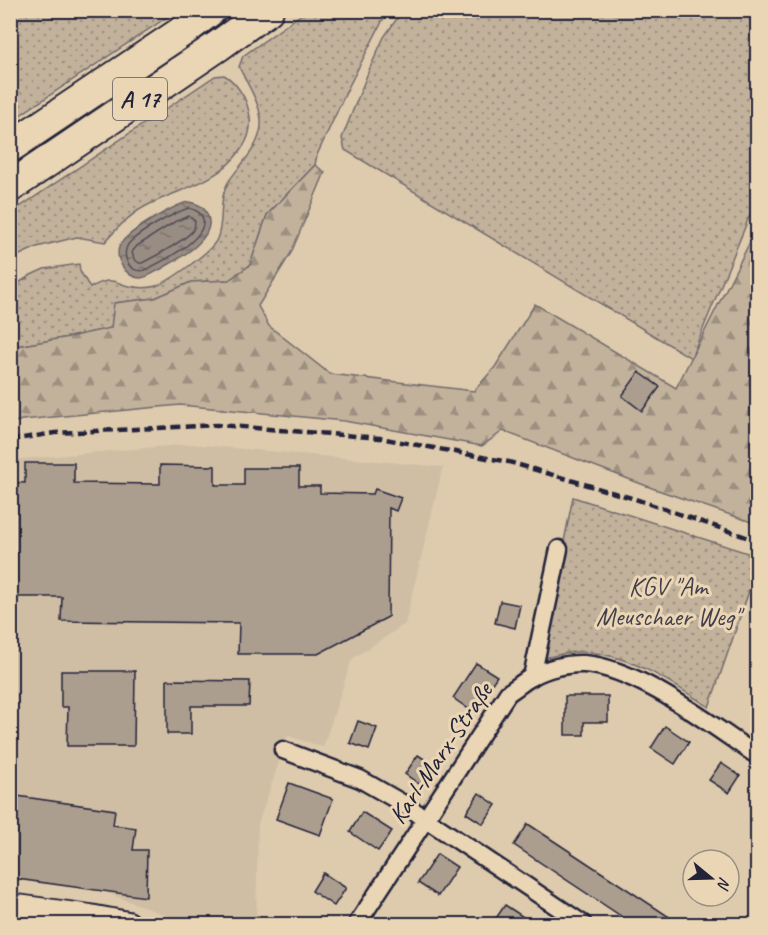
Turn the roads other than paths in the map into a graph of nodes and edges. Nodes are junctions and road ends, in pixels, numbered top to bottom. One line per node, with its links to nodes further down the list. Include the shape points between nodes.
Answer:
1 (211, 10): 3 (highway, A 17)
2 (268, 10): 4 (highway, A 17)
3 (10, 147)
4 (10, 187)
5 (559, 549): 6 (street)
6 (532, 676): 8 (street, Karl-Marx-Straße, via 582,664 607,668 670,698); 9 (street, Karl-Marx-Straße, via 508,693)
7 (283, 750): 9 (street, via 360,779)
8 (758, 756)
9 (426, 819): 12 (street, Karl-Marx-Straße); 13 (street)
10 (10, 906): 11 (main road)
11 (128, 924)
12 (357, 924)
13 (583, 924)

